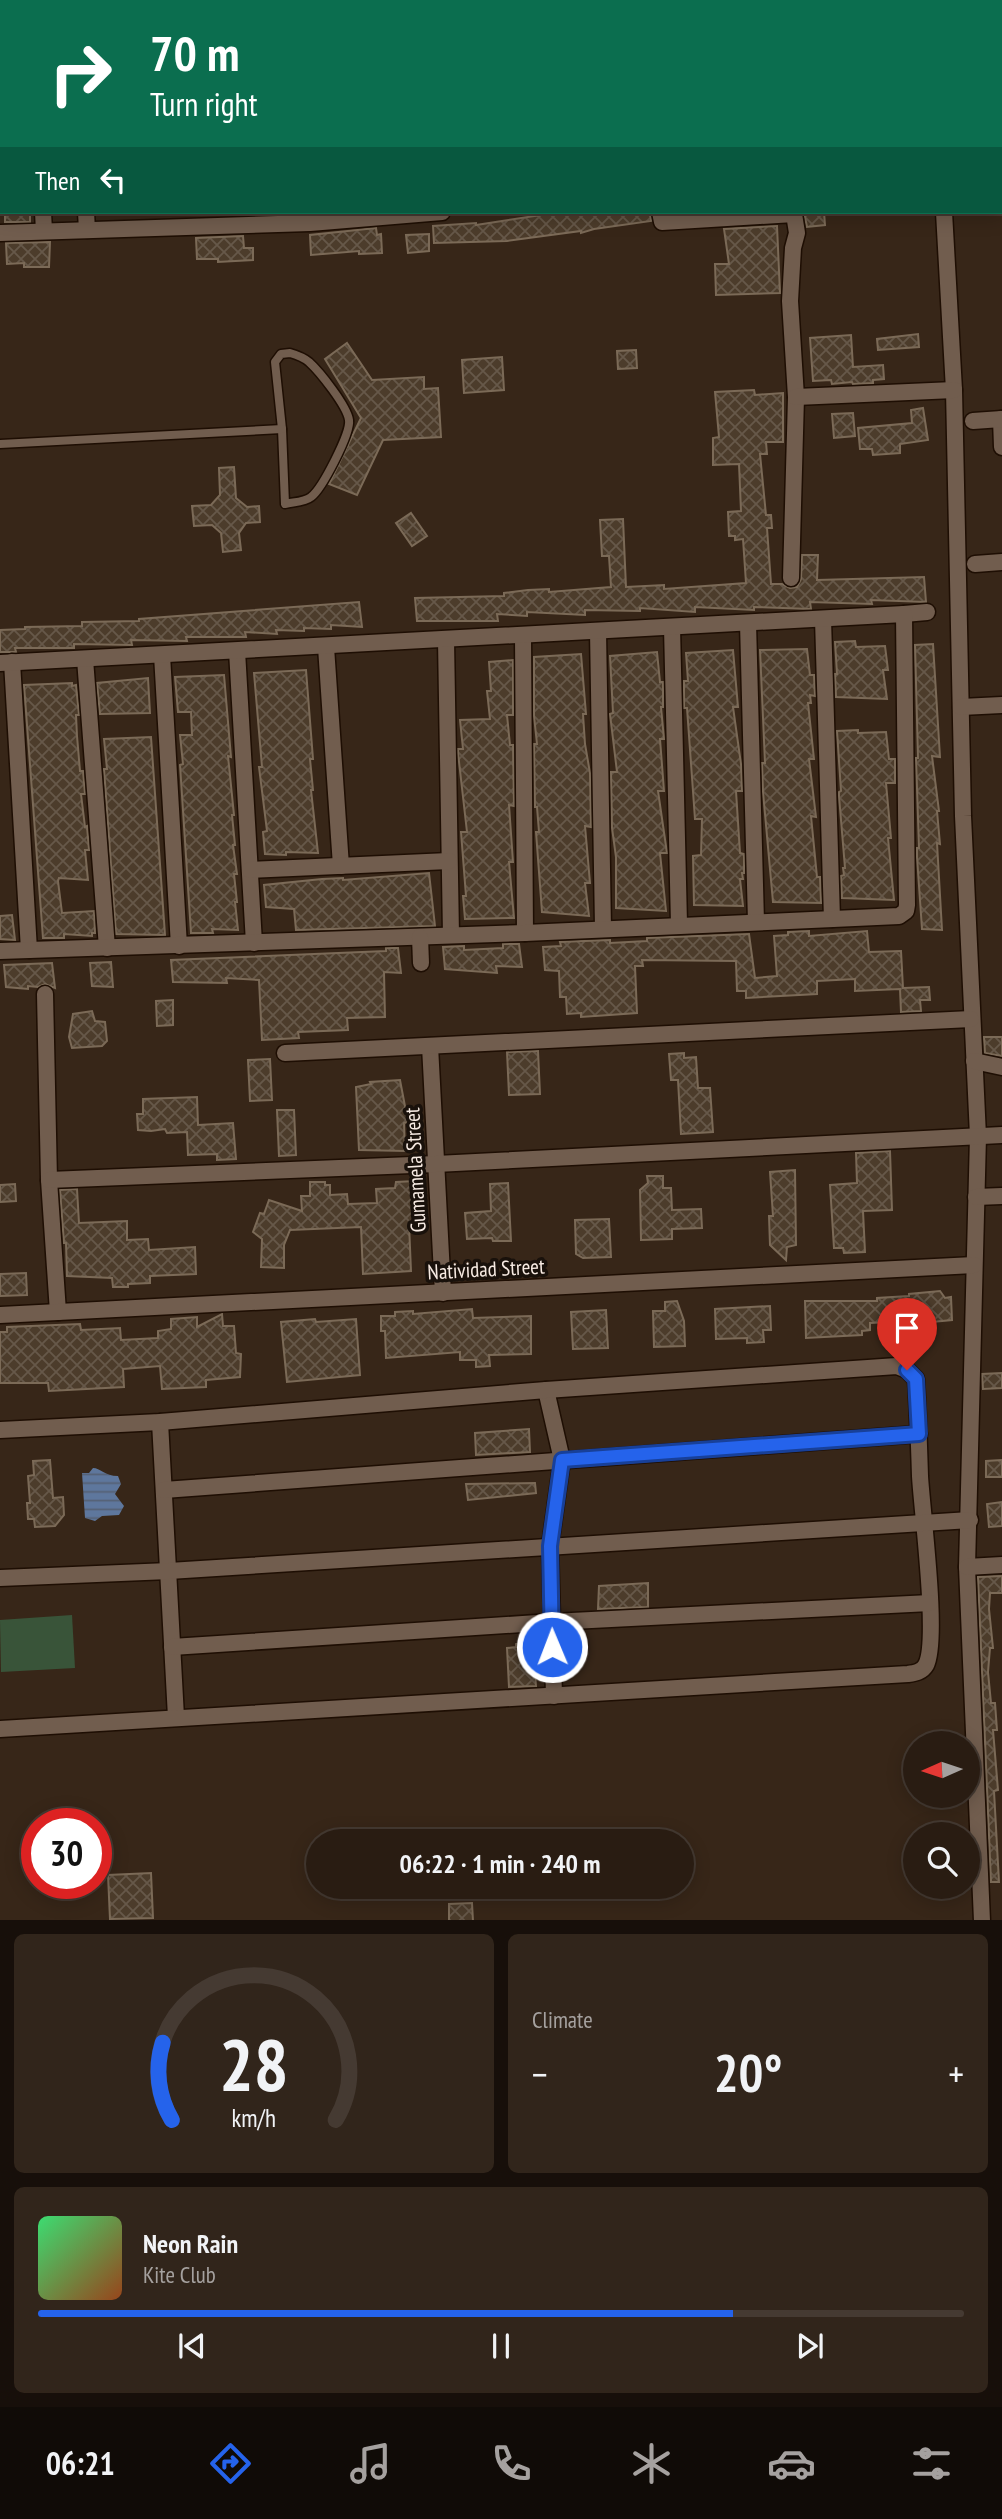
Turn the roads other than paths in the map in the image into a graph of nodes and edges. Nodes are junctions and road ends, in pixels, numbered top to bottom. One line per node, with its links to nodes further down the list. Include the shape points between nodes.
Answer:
1 (43, 214): 11 (street)
2 (86, 214): 10 (street)
3 (392, 214): 8 (street)
4 (660, 214): 6 (street, via 662,222)
5 (794, 214): 14 (street, via 797,233 790,301)
6 (794, 214)
7 (944, 214): 13 (street)
8 (293, 218): 9 (street)
9 (154, 220): 10 (street)
10 (87, 230): 11 (street)
11 (44, 232): 12 (street)
12 (0, 233)
13 (954, 390): 14 (street); 37 (street)
14 (796, 397): 22 (street)
15 (1001, 419): 16 (street); 19 (street)
16 (972, 421)
17 (282, 429): 17 (lane, via 285,504 311,497 327,474 349,424 347,412 309,362 290,353 277,356 275,362); 18 (lane)
18 (0, 444)
19 (1002, 447)
20 (1002, 562): 21 (street)
21 (975, 564)
22 (792, 578)
23 (927, 612): 24 (street)
24 (905, 614): 25 (street); 41 (street, via 906,911 899,916)
25 (824, 619): 26 (street); 41 (street)
26 (748, 623): 27 (street); 42 (street)
27 (672, 627): 28 (street); 43 (street)
28 (598, 631): 29 (street); 44 (street)
29 (523, 636): 30 (street); 45 (street)
30 (446, 640): 31 (street); 38 (street)
31 (326, 647): 32 (street); 39 (street)
32 (237, 651): 33 (street); 40 (street)
33 (162, 655): 34 (street); 49 (street)
34 (85, 659): 35 (street); 50 (street)
35 (6, 663): 51 (street)
36 (1002, 705): 37 (street)
37 (961, 708): 55 (street)
38 (449, 861): 39 (street); 46 (street)
39 (341, 866): 40 (street)
40 (250, 870): 48 (street)
41 (832, 919): 42 (street)
42 (756, 922): 43 (street)
43 (679, 924): 44 (street)
44 (603, 928): 45 (street)
45 (525, 933): 46 (street)
46 (451, 935): 47 (street)
47 (420, 937): 48 (street); 53 (street)
48 (254, 943): 49 (street)
49 (179, 946): 50 (street)
50 (107, 948): 51 (street)
51 (29, 950): 52 (street)
52 (0, 951)
53 (421, 963)
54 (45, 994): 63 (street)
55 (971, 1019): 56 (street); 58 (street)
56 (430, 1046): 57 (street); 62 (street, Gumamela Street)
57 (285, 1053)
58 (974, 1061): 59 (street); 61 (street)
59 (1002, 1067)
60 (1002, 1135): 61 (street)
61 (978, 1136): 62 (street); 65 (street)
62 (436, 1164): 63 (street); 67 (street, Gumamela Street)
63 (49, 1180): 68 (street)
64 (1002, 1196): 65 (street)
65 (976, 1198): 66 (street)
66 (974, 1265): 67 (street, Natividad Street); 76 (street)
67 (443, 1293): 68 (street, Natividad Street)
68 (58, 1312): 69 (street, Natividad Street)
69 (0, 1315)
70 (546, 1390): 71 (street); 73 (street, via 897,1366 916,1379); 74 (street)
71 (160, 1422): 72 (street); 75 (street)
72 (0, 1430)
73 (919, 1434): 74 (street); 77 (street)
74 (562, 1460): 75 (street); 78 (street)
75 (163, 1490): 81 (street)
76 (970, 1520): 77 (street); 80 (street)
77 (924, 1522): 78 (street); 83 (street)
78 (550, 1546): 81 (street); 84 (street)
79 (1002, 1565): 80 (street)
80 (967, 1567): 89 (street)
81 (169, 1571): 82 (street); 85 (street)
82 (0, 1578)
83 (930, 1603): 84 (street); 86 (street, via 929,1654 917,1672)
84 (552, 1622): 85 (street); 86 (street)
85 (172, 1647): 87 (street)
86 (554, 1696): 87 (street)
87 (176, 1717): 88 (street)
88 (0, 1729)
89 (982, 1920)

